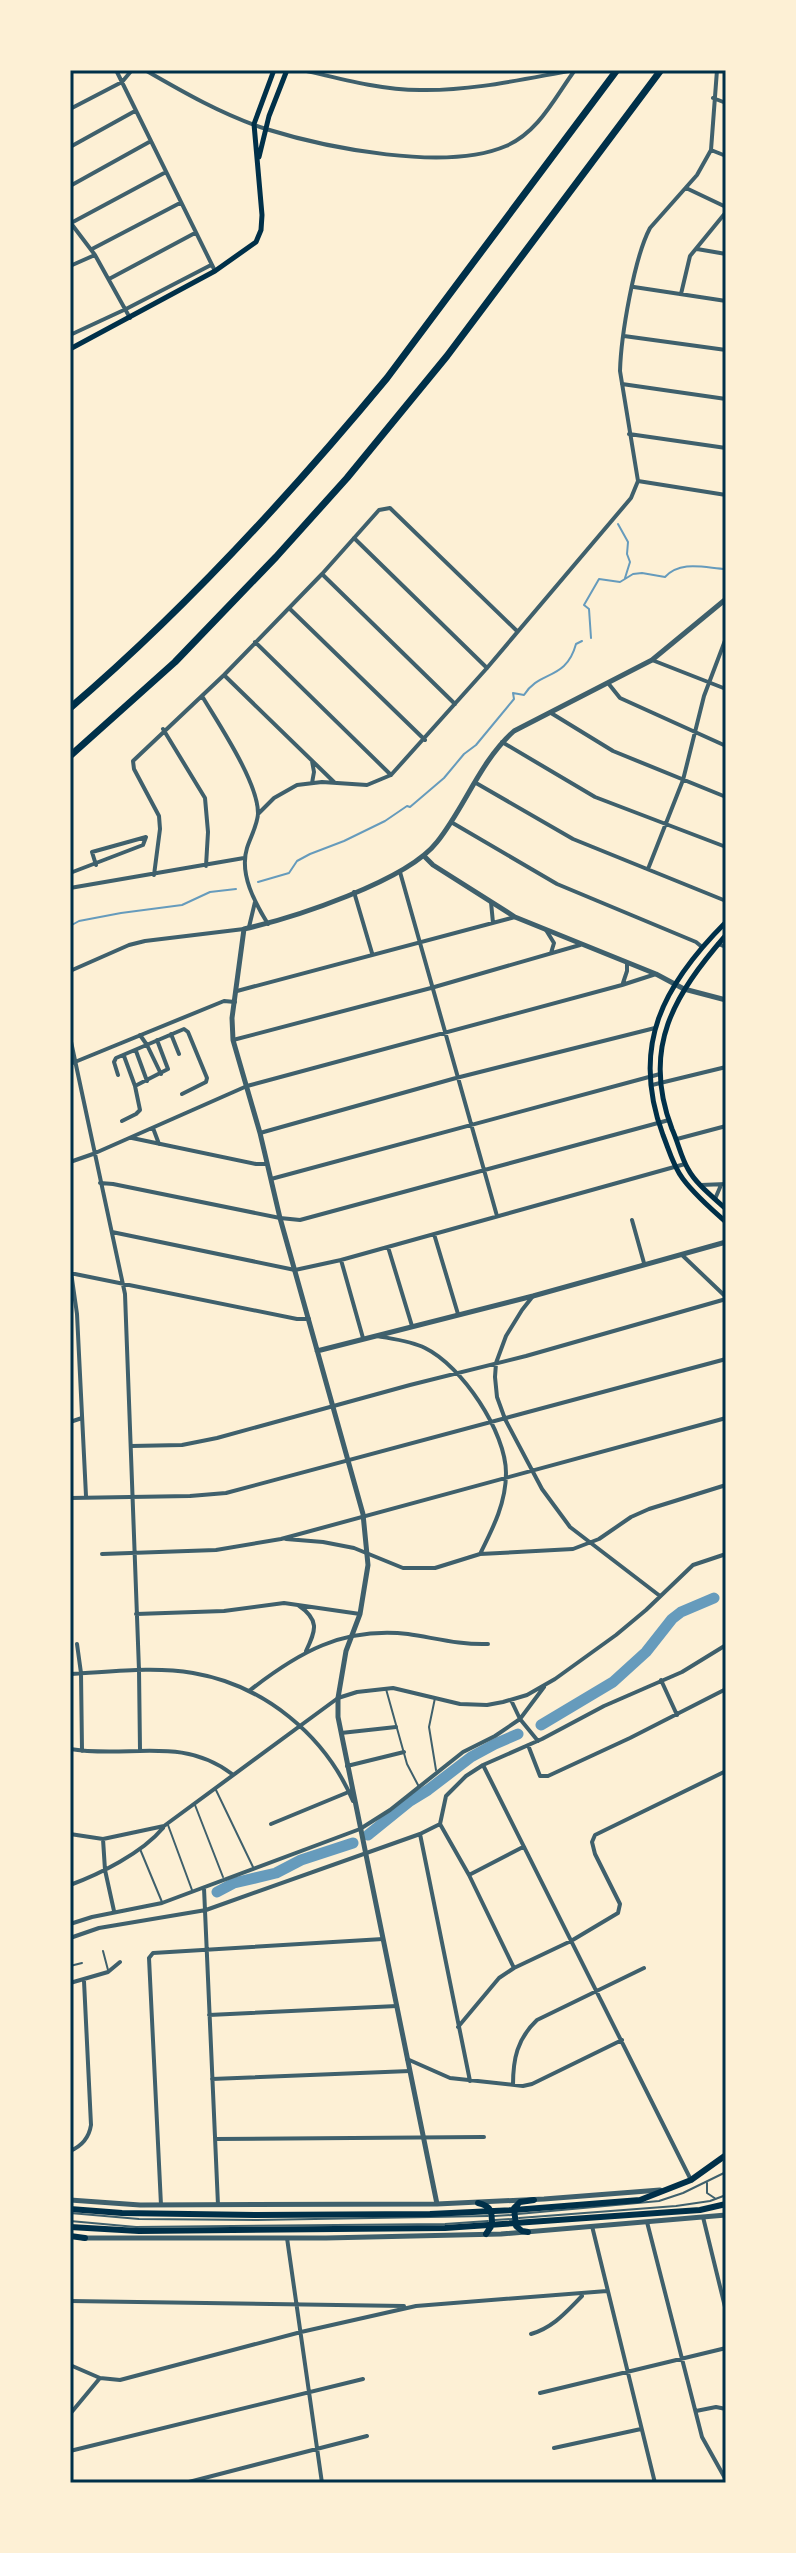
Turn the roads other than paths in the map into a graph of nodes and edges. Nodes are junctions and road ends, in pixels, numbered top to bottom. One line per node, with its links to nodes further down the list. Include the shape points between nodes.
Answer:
1 (116, 70): 12 (street)
2 (132, 70): 12 (street)
3 (145, 70): 17 (street)
4 (274, 70): 17 (main road)
5 (287, 70): 18 (main road)
6 (303, 70): 11 (street, via 419,91 486,87)
7 (574, 70): 11 (street); 18 (street, via 530,130 507,146 482,154 358,151)
8 (617, 70): 68 (highway, via 359,411 200,586)
9 (661, 70): 75 (highway, via 447,356 347,478 175,662)
10 (717, 70): 13 (street)
11 (556, 72)
12 (122, 82): 15 (street); 16 (street)
13 (713, 98): 14 (street); 21 (street)
14 (726, 103)
15 (70, 109)
16 (135, 111): 19 (street); 20 (street)
17 (254, 124): 18 (street); 23 (main road)
18 (265, 129): 23 (main road)
19 (151, 141): 24 (street); 25 (street)
20 (70, 147)
21 (711, 150): 22 (street); 26 (street)
22 (726, 156)
23 (258, 162): 36 (main road, via 261,230 256,242)
24 (166, 172): 27 (street); 29 (street)
25 (70, 186)
26 (686, 188): 28 (street); 38 (street, via 645,237)
27 (180, 203): 30 (street); 32 (street)
28 (726, 210): 31 (street)
29 (71, 223): 32 (street)
30 (195, 233): 36 (street); 37 (street)
31 (696, 248): 33 (street); 39 (street)
32 (92, 249): 34 (street)
33 (726, 254)
34 (95, 255): 35 (street); 37 (street)
35 (70, 266)
36 (213, 268): 41 (street); 42 (main road)
37 (109, 279): 41 (street)
38 (633, 287): 39 (street); 44 (street)
39 (681, 294): 40 (street)
40 (726, 301)
41 (126, 309): 42 (street); 43 (street)
42 (130, 318): 45 (main road)
43 (70, 335)
44 (624, 336): 46 (street); 47 (street)
45 (70, 349)
46 (726, 350)
47 (622, 384): 48 (street); 49 (street)
48 (726, 399)
49 (629, 434): 50 (street); 51 (street)
50 (726, 448)
51 (638, 481): 52 (street); 57 (street, via 631,498)
52 (726, 495)
53 (353, 538): 54 (street); 57 (street, via 379,510 390,508); 61 (street)
54 (322, 574): 56 (street); 67 (street)
55 (726, 599): 60 (street)
56 (289, 608): 59 (street); 72 (street)
57 (517, 631): 61 (street)
58 (726, 638): 64 (street)
59 (255, 642): 62 (street); 77 (street)
60 (652, 660): 63 (street); 64 (street)
61 (487, 668): 67 (street)
62 (224, 675): 66 (street); 76 (street)
63 (608, 683): 69 (street); 71 (street, via 620,698)
64 (708, 683): 65 (street); 71 (street)
65 (726, 689)
66 (202, 696): 70 (street); 83 (street, via 242,767)
67 (455, 704): 72 (street)
68 (70, 708)
69 (549, 712): 73 (street); 78 (street, via 613,751)
70 (163, 729): 90 (street, via 205,798); 94 (street, via 133,761 159,816)
71 (694, 733): 74 (street); 78 (street)
72 (425, 740): 77 (street)
73 (502, 742): 80 (street); 85 (street, via 595,797)
74 (726, 746)
75 (70, 756)
76 (311, 759): 79 (street); 81 (street)
77 (391, 775): 81 (street, via 367,785)
78 (683, 780): 82 (street); 85 (street)
79 (312, 783): 81 (street); 83 (street, via 291,787)
80 (476, 783): 84 (street); 91 (street, via 573,839)
81 (337, 785)
82 (726, 797)
83 (258, 814): 88 (street)
84 (451, 822): 87 (street); 110 (street, via 557,884)
85 (666, 825): 86 (street); 91 (street)
86 (726, 847)
87 (424, 856): 92 (street); 99 (street)
88 (244, 858): 90 (street); 97 (street)
89 (96, 865): 89 (street, via 143,845 146,837 92,852); 93 (street)
90 (206, 866): 94 (street)
91 (648, 869): 98 (street)
92 (400, 872): 96 (street); 107 (street)
93 (70, 873)
94 (154, 875): 95 (street)
95 (70, 888)
96 (354, 892): 103 (street); 112 (street)
97 (254, 900): 103 (street); 104 (street)
98 (726, 901)
99 (491, 902): 100 (street); 102 (street)
100 (515, 917): 102 (street); 105 (street)
101 (726, 922): 110 (main road)
102 (493, 923): 107 (street)
103 (268, 924): 104 (street)
104 (246, 928): 115 (street, via 145,941); 121 (street)
105 (546, 930): 109 (street); 113 (street, via 554,943)
106 (726, 935): 108 (main road)
107 (419, 941): 112 (street); 119 (street)
108 (718, 944): 111 (street); 120 (main road)
109 (580, 945): 113 (street); 114 (street)
110 (702, 947): 117 (main road)
111 (726, 947)
112 (372, 953): 121 (street)
113 (551, 954): 119 (street)
114 (627, 963): 116 (street); 118 (street)
115 (70, 971)
116 (656, 974): 117 (street); 118 (street)
117 (674, 984): 120 (street); 124 (main road)
118 (622, 985): 125 (street)
119 (431, 988): 125 (street); 130 (street)
120 (684, 989): 122 (street); 139 (main road, via 666,1027)
121 (237, 991): 123 (street)
122 (726, 1000)
123 (235, 1002): 127 (street, via 224,1001); 130 (street)
124 (655, 1028): 141 (main road); 142 (street)
125 (444, 1033): 142 (street); 147 (street)
126 (171, 1034): 129 (street); 133 (street); 148 (street, via 186,1030 207,1078)
127 (140, 1035): 131 (street); 135 (street)
128 (70, 1037): 135 (street)
129 (157, 1040): 131 (street); 138 (street, via 168,1069)
130 (233, 1040): 147 (street)
131 (147, 1045): 132 (street); 138 (street)
132 (136, 1051): 134 (street); 143 (street)
133 (179, 1054)
134 (124, 1056): 140 (street, via 114,1059); 146 (street)
135 (76, 1062): 136 (street); 159 (street)
136 (70, 1064)
137 (726, 1067): 144 (street)
138 (161, 1074): 143 (street)
139 (660, 1074): 141 (street); 144 (main road)
140 (118, 1075)
141 (649, 1076): 145 (main road); 152 (street)
142 (456, 1078): 152 (street); 155 (street)
143 (147, 1081): 146 (street)
144 (660, 1083): 145 (street); 149 (main road)
145 (650, 1085): 151 (main road)
146 (135, 1086): 150 (street, via 140,1110)
147 (247, 1086): 154 (street); 155 (street)
148 (182, 1094)
149 (669, 1120): 151 (street); 157 (main road)
150 (122, 1121)
151 (659, 1123): 163 (main road); 164 (street)
152 (470, 1126): 164 (street); 165 (street)
153 (726, 1126): 157 (street)
154 (153, 1127): 156 (street); 158 (street)
155 (260, 1133): 161 (street)
156 (130, 1138): 158 (street); 159 (street)
157 (677, 1139): 162 (main road)
158 (159, 1144): 161 (street)
159 (93, 1154): 160 (street); 166 (street)
160 (70, 1162)
161 (267, 1164): 165 (street)
162 (685, 1164): 163 (street); 167 (main road)
163 (676, 1168): 171 (street); 174 (main road)
164 (483, 1172): 171 (street); 172 (street, via 300,1220)
165 (271, 1179): 172 (street)
166 (100, 1183): 172 (street); 175 (street)
167 (701, 1185): 168 (street); 169 (main road)
168 (724, 1185): 169 (street)
169 (715, 1199): 170 (main road)
170 (726, 1209)
171 (497, 1216): 176 (street)
172 (280, 1218): 183 (street)
173 (632, 1220): 181 (street)
174 (726, 1222)
175 (112, 1232): 183 (street); 185 (street)
176 (434, 1234): 178 (street); 189 (street)
177 (726, 1242): 179 (street)
178 (388, 1247): 180 (street); 192 (street)
179 (682, 1255): 181 (street); 187 (street)
180 (341, 1260): 183 (street); 195 (street)
181 (644, 1263): 186 (street)
182 (70, 1265): 184 (street)
183 (295, 1270): 191 (street)
184 (71, 1274): 185 (street); 188 (street)
185 (122, 1282): 191 (street); 209 (street)
186 (533, 1296): 189 (street); 199 (street, via 506,1336)
187 (726, 1298): 199 (street)
188 (77, 1314): 190 (street); 200 (street)
189 (458, 1314): 192 (street)
190 (70, 1316)
191 (309, 1319): 197 (street)
192 (412, 1326): 193 (street)
193 (402, 1329): 194 (street); 196 (street)
194 (374, 1335): 195 (street); 196 (street)
195 (363, 1338): 197 (street)
196 (412, 1343): 202 (street, via 433,1352)
197 (317, 1351): 203 (street)
198 (726, 1359): 206 (street)
199 (496, 1363): 202 (street); 206 (street, via 497,1397)
200 (80, 1366): 201 (street); 204 (street)
201 (70, 1370)
202 (457, 1375): 203 (street); 208 (street)
203 (332, 1406): 209 (street, via 182,1445); 210 (street)
204 (82, 1418): 207 (street); 214 (street)
205 (726, 1418): 211 (street)
206 (505, 1419): 208 (street); 211 (street)
207 (70, 1422)
208 (490, 1423): 210 (street); 212 (street, via 500,1440)
209 (131, 1446): 215 (street)
210 (348, 1461): 215 (street, via 226,1493); 217 (street)
211 (532, 1470): 212 (street); 219 (street, via 570,1527)
212 (506, 1477): 217 (street); 222 (street, via 502,1504)
213 (726, 1485): 219 (street, via 649,1509)
214 (86, 1496): 215 (street); 216 (street)
215 (132, 1497): 220 (street)
216 (70, 1498)
217 (363, 1514): 218 (street); 224 (street)
218 (281, 1539): 220 (street, via 216,1550); 224 (street, via 338,1544)
219 (589, 1542): 222 (street, via 573,1549); 225 (street)
220 (134, 1553): 221 (street); 227 (street)
221 (102, 1554)
222 (480, 1554): 224 (street, via 419,1569)
223 (726, 1554): 225 (street, via 693,1565)
224 (368, 1555): 228 (street)
225 (660, 1596): 238 (street)
226 (296, 1604): 227 (street); 228 (street); 233 (street, via 313,1617 315,1626)
227 (136, 1614): 234 (street)
228 (360, 1614): 229 (street)
229 (351, 1638): 231 (street, via 386,1633); 233 (street); 243 (street)
230 (77, 1644): 235 (street)
231 (488, 1644)
232 (726, 1646): 237 (street)
233 (306, 1651): 241 (street)
234 (139, 1670): 235 (street); 241 (street, via 192,1672); 253 (street)
235 (81, 1673): 236 (street); 254 (street)
236 (70, 1674)
237 (661, 1680): 245 (street); 250 (street)
238 (546, 1685): 244 (street); 246 (street)
239 (386, 1688): 242 (street); 243 (street); 248 (lane)
240 (726, 1689): 245 (street)
241 (249, 1691): 247 (street)
242 (436, 1697): 244 (street, via 460,1704); 258 (lane, via 429,1727)
243 (338, 1698): 247 (street); 249 (street)
244 (511, 1700): 246 (street)
245 (677, 1715): 251 (street, via 548,1776 540,1776)
246 (520, 1719): 250 (street); 258 (street)
247 (299, 1725): 260 (street); 263 (street, via 320,1745)
248 (396, 1727): 249 (street); 255 (lane)
249 (341, 1733): 257 (street)
250 (538, 1741): 251 (street)
251 (528, 1745): 256 (street)
252 (70, 1749): 254 (street)
253 (140, 1750): 254 (street); 260 (street, via 185,1752 218,1763)
254 (82, 1751)
255 (404, 1752): 257 (street); 262 (lane)
256 (483, 1765): 266 (street, via 446,1796); 272 (street)
257 (347, 1766): 263 (street)
258 (437, 1771): 262 (street)
259 (726, 1771): 288 (street, via 595,1835 595,1854 620,1904 618,1913)
260 (232, 1774): 261 (street)
261 (214, 1787): 264 (street); 275 (lane)
262 (419, 1788): 268 (street)
263 (351, 1791): 265 (street); 268 (street)
264 (194, 1804): 267 (street); 278 (lane)
265 (271, 1824)
266 (440, 1824): 270 (street); 277 (street)
267 (166, 1825): 271 (street); 273 (street); 281 (lane)
268 (360, 1829): 274 (street); 275 (street)
269 (70, 1834): 271 (street)
270 (420, 1834): 274 (street); 302 (street)
271 (103, 1839): 276 (street)
272 (523, 1847): 277 (street); 288 (street)
273 (139, 1848): 276 (street); 282 (lane)
274 (365, 1852): 283 (street); 287 (street)
275 (253, 1867): 278 (street)
276 (105, 1870): 279 (street); 284 (street)
277 (469, 1875): 294 (street)
278 (223, 1879): 280 (street)
279 (70, 1885)
280 (204, 1887): 281 (street); 283 (street)
281 (192, 1891): 282 (street)
282 (162, 1903): 284 (street)
283 (206, 1910): 286 (street); 289 (street)
284 (114, 1912): 285 (street)
285 (70, 1924)
286 (70, 1938)
287 (383, 1939): 289 (street); 300 (street)
288 (571, 1941): 294 (street); 299 (street)
289 (207, 1949): 301 (street); 325 (street, via 153,1953 149,1958)
290 (103, 1951): 296 (lane)
291 (120, 1962): 296 (street)
292 (82, 1963): 293 (lane)
293 (70, 1966)
294 (514, 1968): 302 (street, via 491,1985)
295 (644, 1968): 299 (street)
296 (108, 1972): 297 (street)
297 (84, 1981): 298 (street); 312 (street, via 91,2125 83,2143)
298 (70, 1983)
299 (596, 1991): 303 (street); 308 (street, via 548,2014 525,2032 514,2058)
300 (397, 2006): 301 (street); 304 (street)
301 (209, 2015): 306 (street)
302 (458, 2027): 307 (street)
303 (622, 2040): 308 (street, via 532,2084); 315 (street)
304 (407, 2059): 305 (street); 307 (street)
305 (410, 2071): 306 (street); 311 (street)
306 (212, 2079): 310 (street)
307 (470, 2081): 308 (street)
308 (513, 2085)
309 (484, 2137): 311 (street)
310 (215, 2139): 311 (street); 326 (street)
311 (424, 2139): 323 (street)
312 (70, 2151)
313 (726, 2155): 315 (main road)
314 (726, 2172): 316 (lane)
315 (691, 2180): 317 (main road)
316 (707, 2182): 319 (lane, via 707,2193); 329 (lane, via 649,2202)
317 (669, 2188): 321 (street); 329 (main road, via 640,2200)
318 (726, 2195): 319 (lane)
319 (717, 2199): 329 (lane)
320 (70, 2200): 325 (street)
321 (534, 2200): 322 (street); 329 (main road, via 518,2203)
322 (478, 2203): 323 (street); 331 (main road, via 488,2206)
323 (437, 2204): 326 (street)
324 (726, 2204): 329 (main road, via 700,2210)
325 (161, 2205): 326 (street)
326 (218, 2205)
327 (70, 2211): 331 (main road)
328 (726, 2215): 330 (street)
329 (514, 2217): 331 (main road); 331 (main road); 335 (main road, via 519,2230)
330 (703, 2217): 332 (street); 345 (street)
331 (492, 2218): 333 (main road, via 445,2228 139,2231); 336 (main road)
332 (647, 2222): 334 (street); 349 (street)
333 (70, 2224)
334 (592, 2226): 335 (street); 340 (street)
335 (528, 2232): 336 (street)
336 (486, 2234): 339 (street)
337 (70, 2237): 338 (main road)
338 (85, 2238): 339 (street)
339 (287, 2238): 343 (street)
340 (607, 2291): 341 (street); 351 (street)
341 (584, 2294): 344 (street); 347 (street, via 557,2321)
342 (70, 2301): 343 (street)
343 (297, 2304): 344 (street); 346 (street)
344 (416, 2306): 346 (street)
345 (726, 2311)
346 (301, 2332): 352 (street, via 120,2380); 354 (street)
347 (531, 2334)
348 (726, 2348): 349 (street)
349 (681, 2358): 351 (street); 357 (street)
350 (70, 2365): 352 (street)
351 (627, 2372): 355 (street); 359 (street)
352 (100, 2378): 358 (street)
353 (363, 2379): 354 (street)
354 (308, 2393): 362 (street); 363 (street)
355 (540, 2393)
356 (726, 2409): 357 (street)
357 (696, 2411): 364 (street, via 702,2437)
358 (70, 2414)
359 (641, 2429): 361 (street); 367 (street)
360 (367, 2436): 362 (street)
361 (554, 2448)
362 (317, 2450): 365 (street); 366 (street)
363 (70, 2451)
364 (726, 2480)
365 (185, 2483)
366 (322, 2483)
367 (655, 2483)

